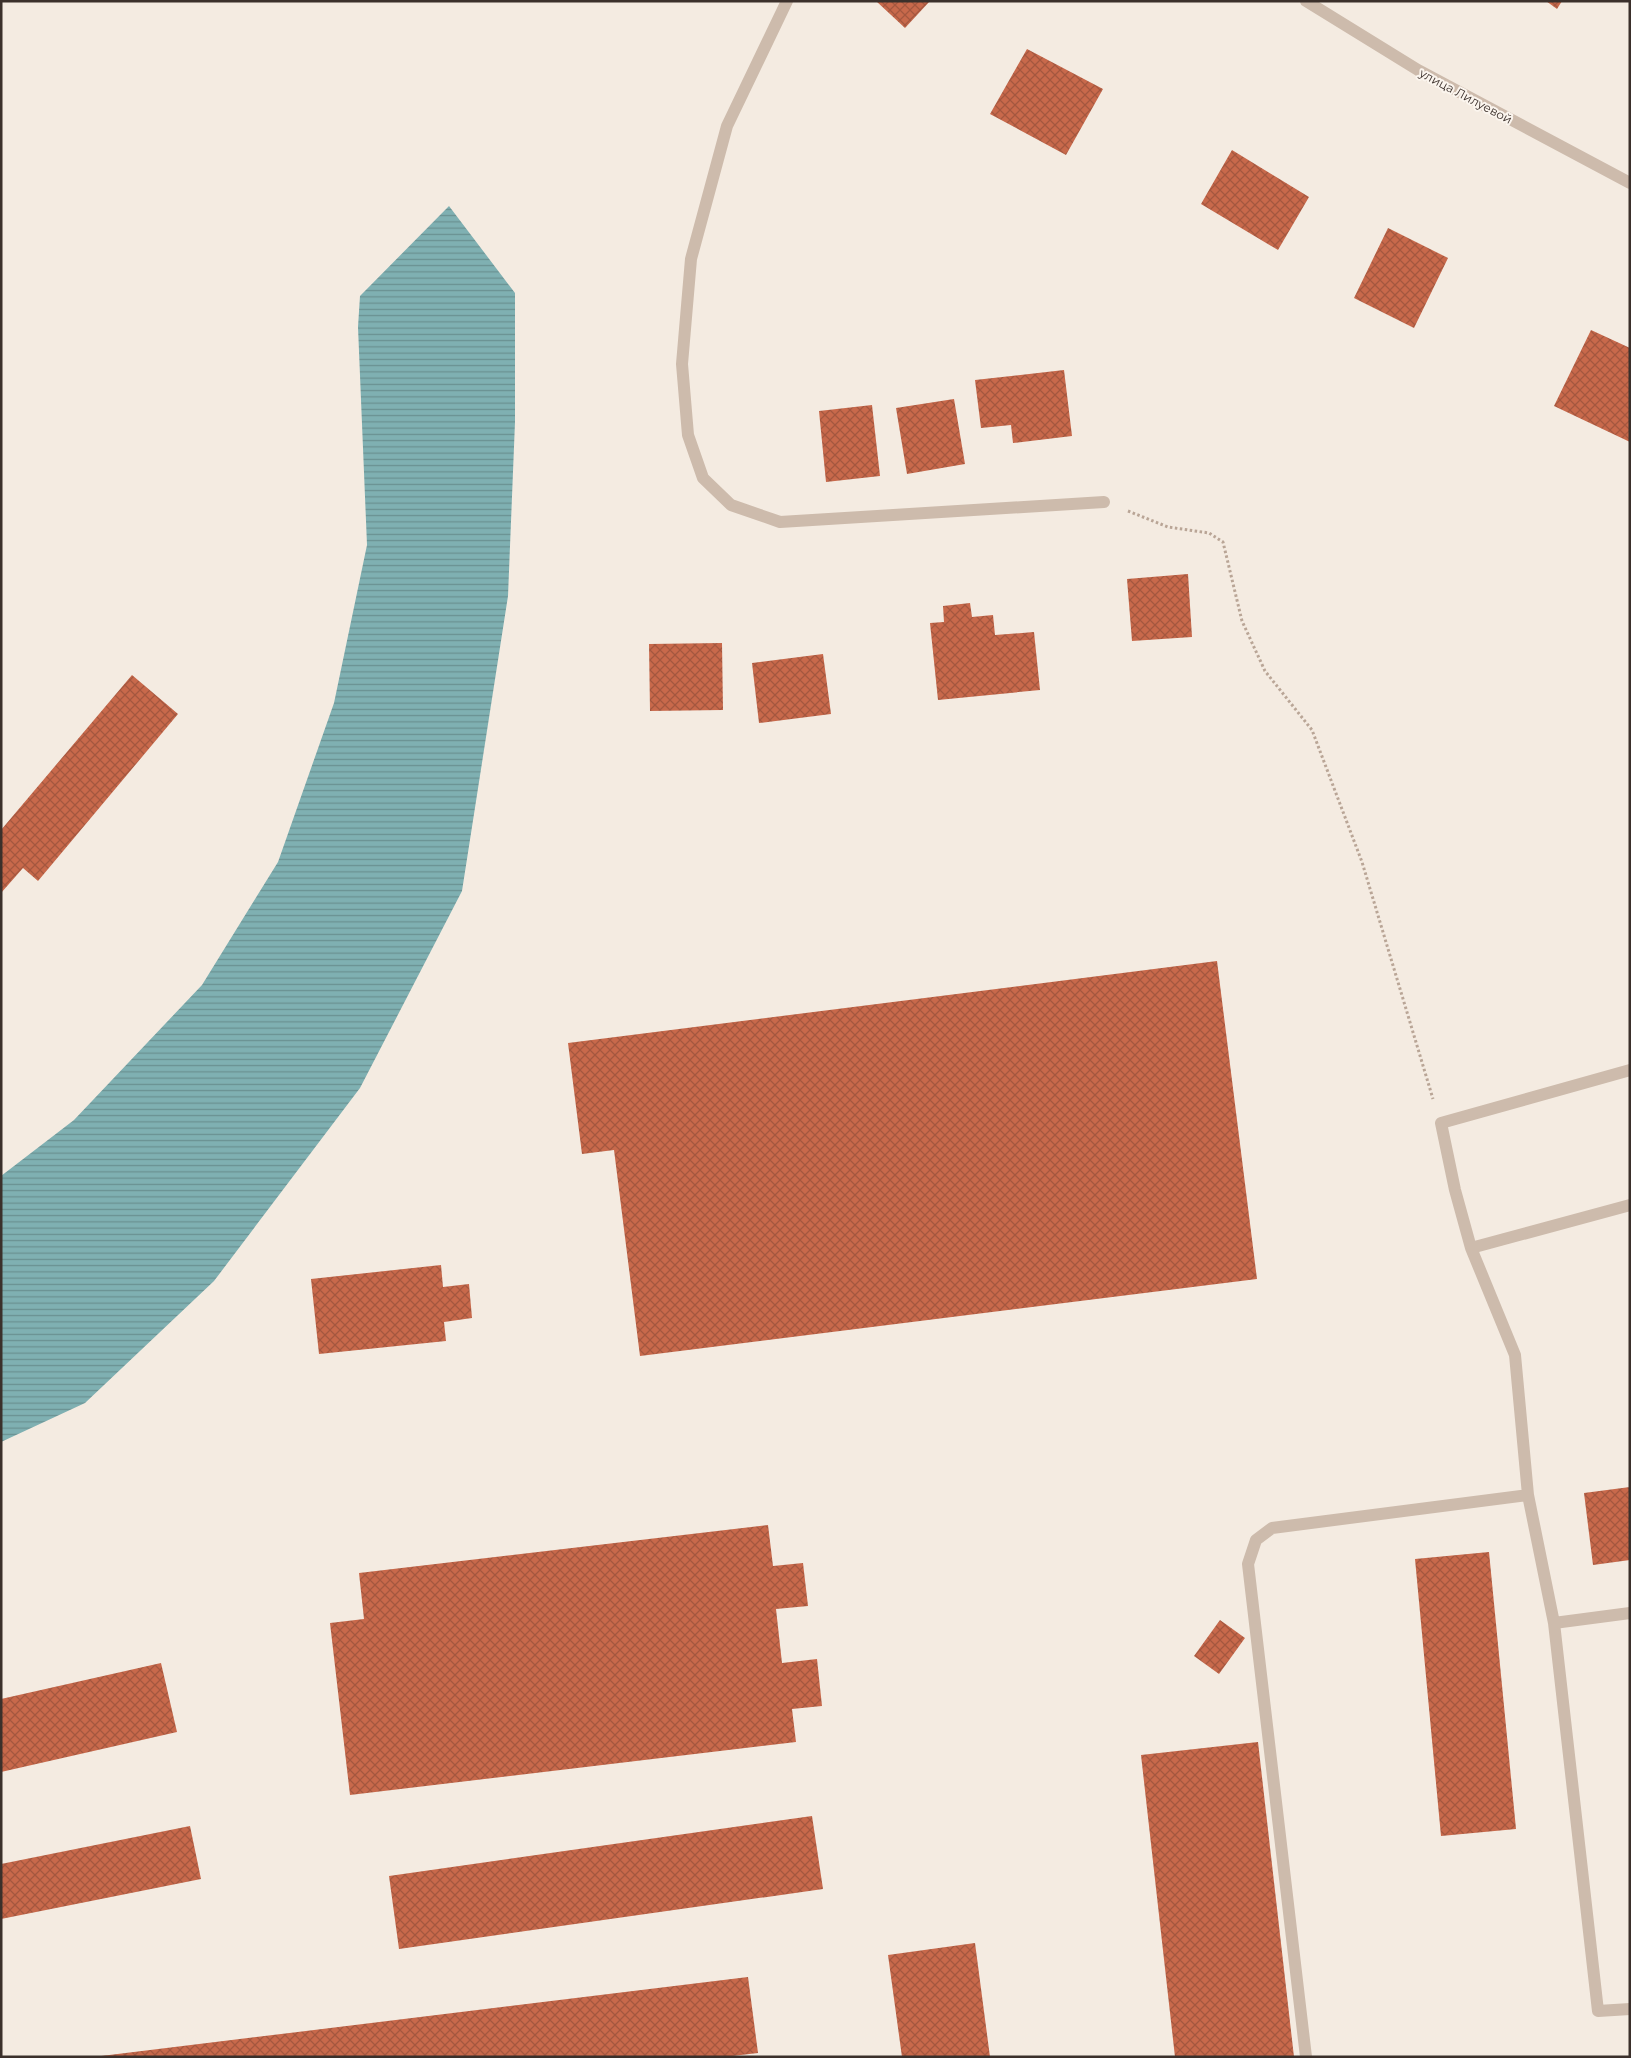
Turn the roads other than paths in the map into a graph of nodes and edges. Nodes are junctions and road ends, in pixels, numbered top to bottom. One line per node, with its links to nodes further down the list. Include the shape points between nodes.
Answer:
1 (787, 1): 4 (street, via 727,126 691,259 682,364 688,435 703,478 731,504 780,522)
2 (1306, 1): 3 (street, улица Лилуевой, via 1418,70)
3 (1630, 184)
4 (1104, 502)
5 (1630, 1070): 7 (street, via 1441,1123)
6 (1630, 1205): 7 (street)
7 (1471, 1248): 8 (street, via 1515,1355)
8 (1528, 1494): 10 (street); 12 (street, via 1272,1528 1256,1540 1248,1564)
9 (1630, 1614): 10 (street)
10 (1554, 1623): 11 (street, via 1598,2012)
11 (1630, 2009)
12 (1306, 2057)

